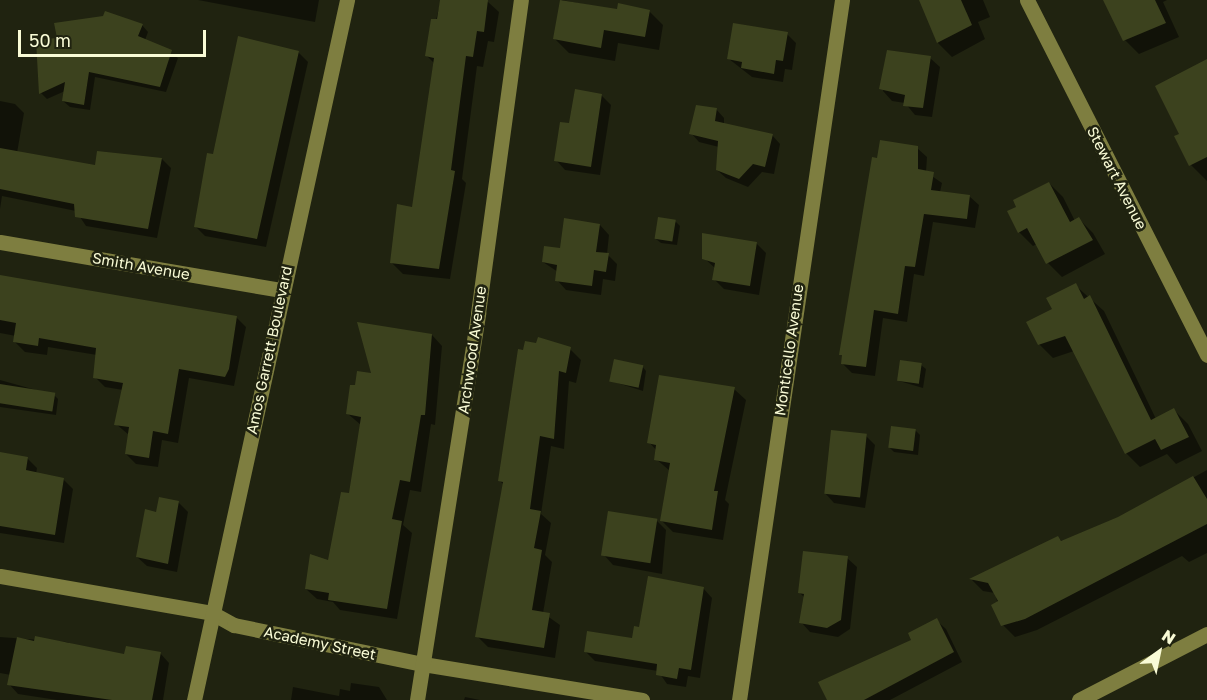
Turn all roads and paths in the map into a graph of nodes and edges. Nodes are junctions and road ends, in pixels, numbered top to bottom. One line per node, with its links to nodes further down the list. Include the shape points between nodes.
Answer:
1 (347, 0): 6 (street, Amos Garrett Boulevard)
2 (521, 0): 11 (street, Archwood Avenue, via 478,313)
3 (1027, 0): 7 (street, Stewart Avenue)
4 (837, 1): 15 (street, Monticello Avenue)
5 (0, 242): 6 (street, Smith Avenue)
6 (282, 290): 9 (street, Amos Garrett Boulevard)
7 (1207, 355)
8 (0, 576): 9 (street, Academy Street)
9 (212, 613): 11 (street, Academy Street, via 234,625); 12 (street, Amos Garrett Boulevard)
10 (1207, 634): 16 (street)
11 (423, 664): 13 (street, Archwood Avenue); 14 (street, Academy Street)
12 (194, 700)
13 (417, 700)
14 (642, 700)
15 (739, 700)
16 (1079, 700)

